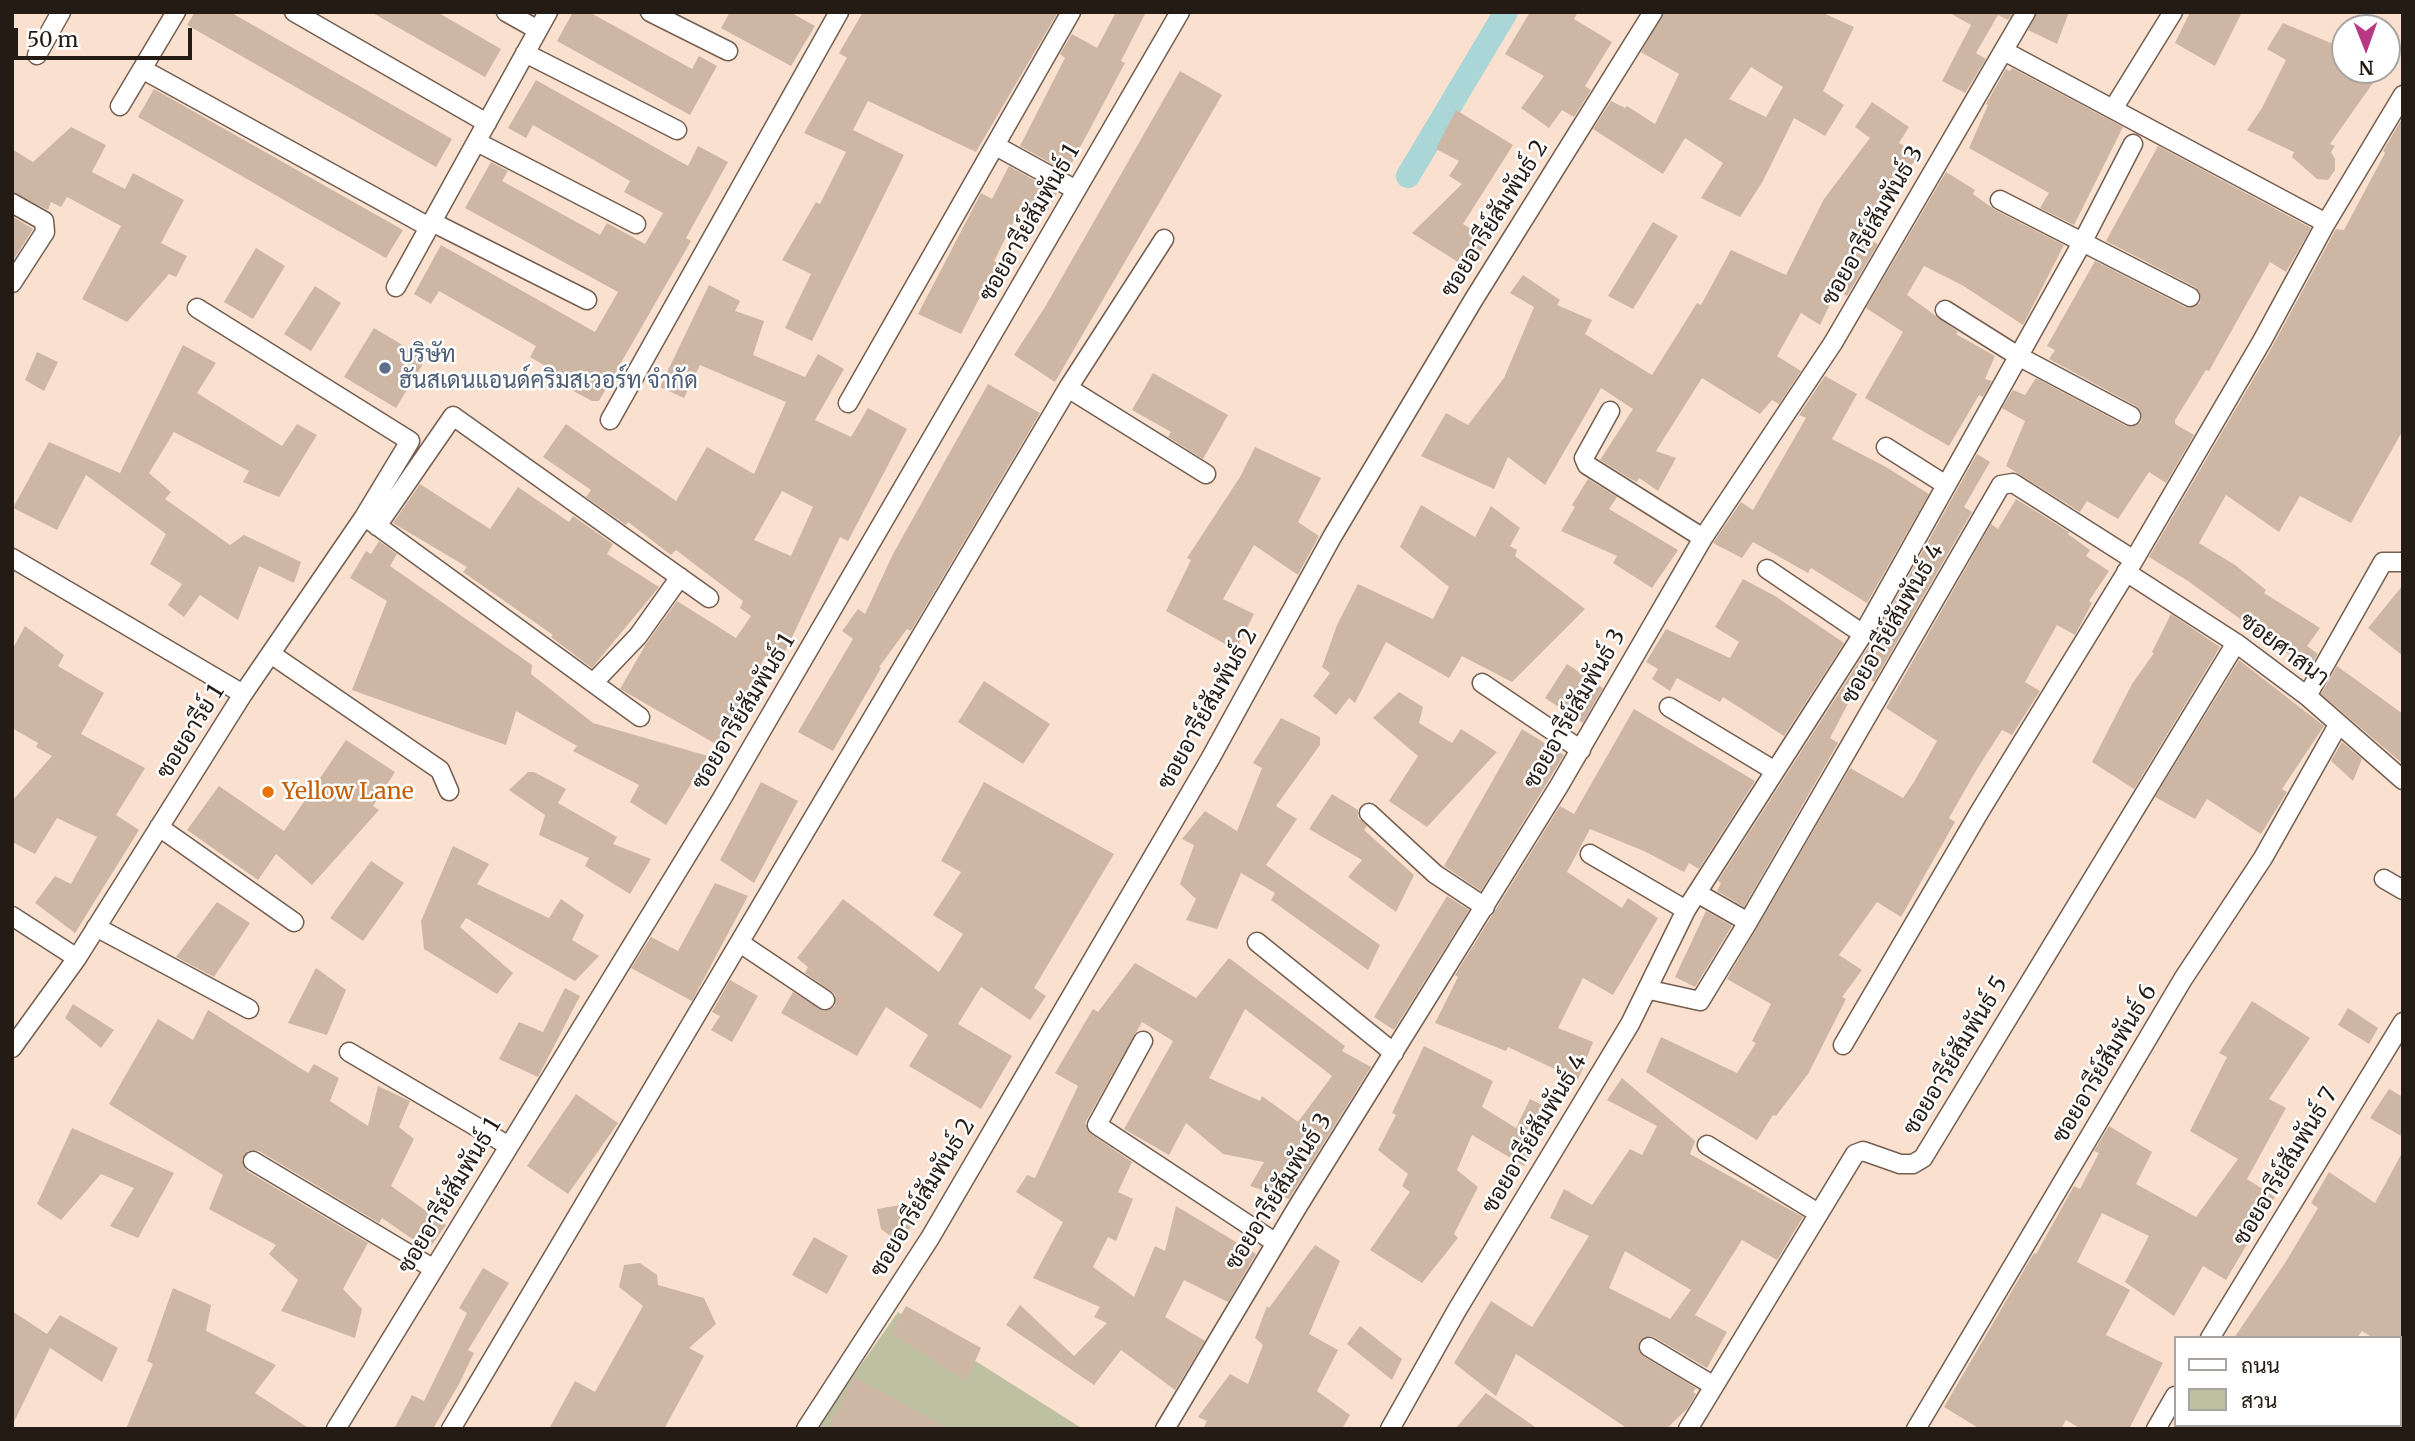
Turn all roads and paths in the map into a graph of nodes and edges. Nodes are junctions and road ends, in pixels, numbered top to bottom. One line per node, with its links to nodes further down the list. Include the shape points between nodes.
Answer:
1 (61, 12): 17 (street)
2 (176, 12): 18 (street)
3 (294, 12): 22 (street)
4 (506, 12): 13 (street)
5 (548, 12): 13 (street)
6 (650, 12): 14 (street)
7 (839, 12): 46 (street)
8 (1071, 12): 26 (street)
9 (1180, 12): 27 (street, ซอยอารีย์สัมพันธ์ 1)
10 (1653, 12): 109 (street, ซอยอารีย์สัมพันธ์ 2, via 1332,537 1210,759 930,1238)
11 (2026, 12): 15 (street, ซอยอารีย์สัมพันธ์ 3)
12 (2173, 12): 21 (street)
13 (538, 30): 16 (street)
14 (728, 51)
15 (2004, 51): 21 (street); 52 (street, ซอยอารีย์สัมพันธ์ 3, via 1833,343)
16 (526, 53): 22 (street); 23 (street)
17 (37, 55)
18 (142, 69): 20 (street); 31 (street)
19 (2403, 95): 30 (street)
20 (120, 106)
21 (2113, 109): 30 (street)
22 (487, 123): 24 (street)
23 (677, 130)
24 (477, 142): 31 (street); 32 (street)
25 (2133, 145): 34 (street)
26 (996, 146): 27 (street); 43 (street)
27 (1076, 190): 98 (street, ซอยอารีย์สัมพันธ์ 1, via 735,775)
28 (2000, 200): 34 (street)
29 (12, 203): 35 (street, via 44,221 45,232)
30 (2326, 223): 55 (street)
31 (431, 225): 36 (street); 38 (street)
32 (636, 225)
33 (1164, 239): 42 (street)
34 (2083, 240): 37 (street); 41 (street)
35 (12, 283)
36 (396, 287)
37 (2190, 297)
38 (587, 300)
39 (197, 308): 50 (street, ซอยอารีย์ 1, via 410,441)
40 (1945, 310): 41 (street)
41 (2018, 356): 45 (street); 49 (street)
42 (1068, 388): 48 (street); 86 (street)
43 (848, 403)
44 (1610, 411): 52 (street, via 1584,458 1587,466)
45 (2131, 416)
46 (610, 420)
47 (1886, 447): 49 (street)
48 (1206, 474)
49 (1946, 485): 59 (street)
50 (390, 491): 51 (street, ซอยอารีย์ 1); 57 (street, via 453,416)
51 (370, 522): 61 (street, ซอยอารีย์ 1); 62 (street)
52 (1703, 538): 69 (street, ซอยอารีย์สัมพันธ์ 3)
53 (12, 558): 64 (street)
54 (2403, 562): 65 (street, via 2383,562)
55 (2130, 566): 60 (street, ซอยศาสนา); 83 (street, ซอยอารีย์สัมพันธ์ 4, via 2013,483 2001,485); 93 (street)
56 (1767, 569): 59 (street)
57 (680, 577): 58 (street); 62 (street, via 638,636)
58 (709, 598)
59 (1863, 634): 70 (street)
60 (2236, 643): 65 (street, ซอยศาสนา); 100 (street, ซอยอารีย์สัมพันธ์ 5, via 1923,1158 1900,1164 1863,1151 1855,1154)
61 (271, 654): 64 (street, ซอยอารีย์ 1); 72 (street, via 440,770)
62 (593, 683): 67 (street)
63 (1482, 683): 69 (street)
64 (243, 694): 74 (street, ซอยอารีย์ 1)
65 (2307, 696): 68 (street, ซอยศาสนา)
66 (1669, 707): 70 (street)
67 (640, 717)
68 (2338, 725): 71 (street, ซอยศาสนา); 113 (street, ซอยอารีย์สัมพันธ์ 6, via 2263,858 2183,979)
69 (1581, 750): 79 (street, ซอยอารีย์สัมพันธ์ 3)
70 (1775, 771): 78 (street)
71 (2403, 780)
72 (449, 791)
73 (1370, 813): 79 (street, via 1435,874)
74 (159, 827): 82 (street); 84 (street, ซอยอารีย์ 1)
75 (1590, 854): 80 (street)
76 (2384, 879): 77 (street)
77 (2403, 890)
78 (1697, 893): 80 (street); 83 (street)
79 (1485, 907): 96 (street, ซอยอารีย์สัมพันธ์ 3)
80 (1686, 910): 88 (street)
81 (12, 916): 87 (street)
82 (294, 922)
83 (1748, 922): 88 (street, ซอยอารีย์สัมพันธ์ 4, via 1700,1001)
84 (96, 927): 87 (street, ซอยอารีย์ 1); 90 (street)
85 (1257, 942): 96 (street)
86 (740, 943): 89 (street); 108 (street)
87 (77, 958): 94 (street, ซอยอารีย์ 1)
88 (1650, 990): 111 (street, ซอยอารีย์สัมพันธ์ 4)
89 (825, 1000)
90 (249, 1009)
91 (2403, 1022): 103 (street, ซอยอารีย์สัมพันธ์ 7)
92 (1143, 1041): 101 (street, via 1097,1125)
93 (1843, 1045)
94 (12, 1048)
95 (349, 1052): 98 (street)
96 (1394, 1053): 101 (street, ซอยอารีย์สัมพันธ์ 3)
97 (1707, 1145): 100 (street)
98 (509, 1146): 102 (street, ซอยอารีย์สัมพันธ์ 1)
99 (253, 1161): 102 (street)
100 (1818, 1213): 105 (street, ซอยอารีย์สัมพันธ์ 5)
101 (1276, 1242): 110 (street, ซอยอารีย์สัมพันธ์ 3)
102 (434, 1269): 107 (street, ซอยอารีย์สัมพันธ์ 1)
103 (2211, 1336)
104 (1649, 1347): 105 (street)
105 (1714, 1386): 112 (street, ซอยอารีย์สัมพันธ์ 5)
106 (2174, 1398): 114 (street)
107 (337, 1429)
108 (451, 1429)
109 (806, 1429)
110 (1164, 1429)
111 (1390, 1429)
112 (1688, 1429)
113 (1916, 1429)
114 (2156, 1429)

